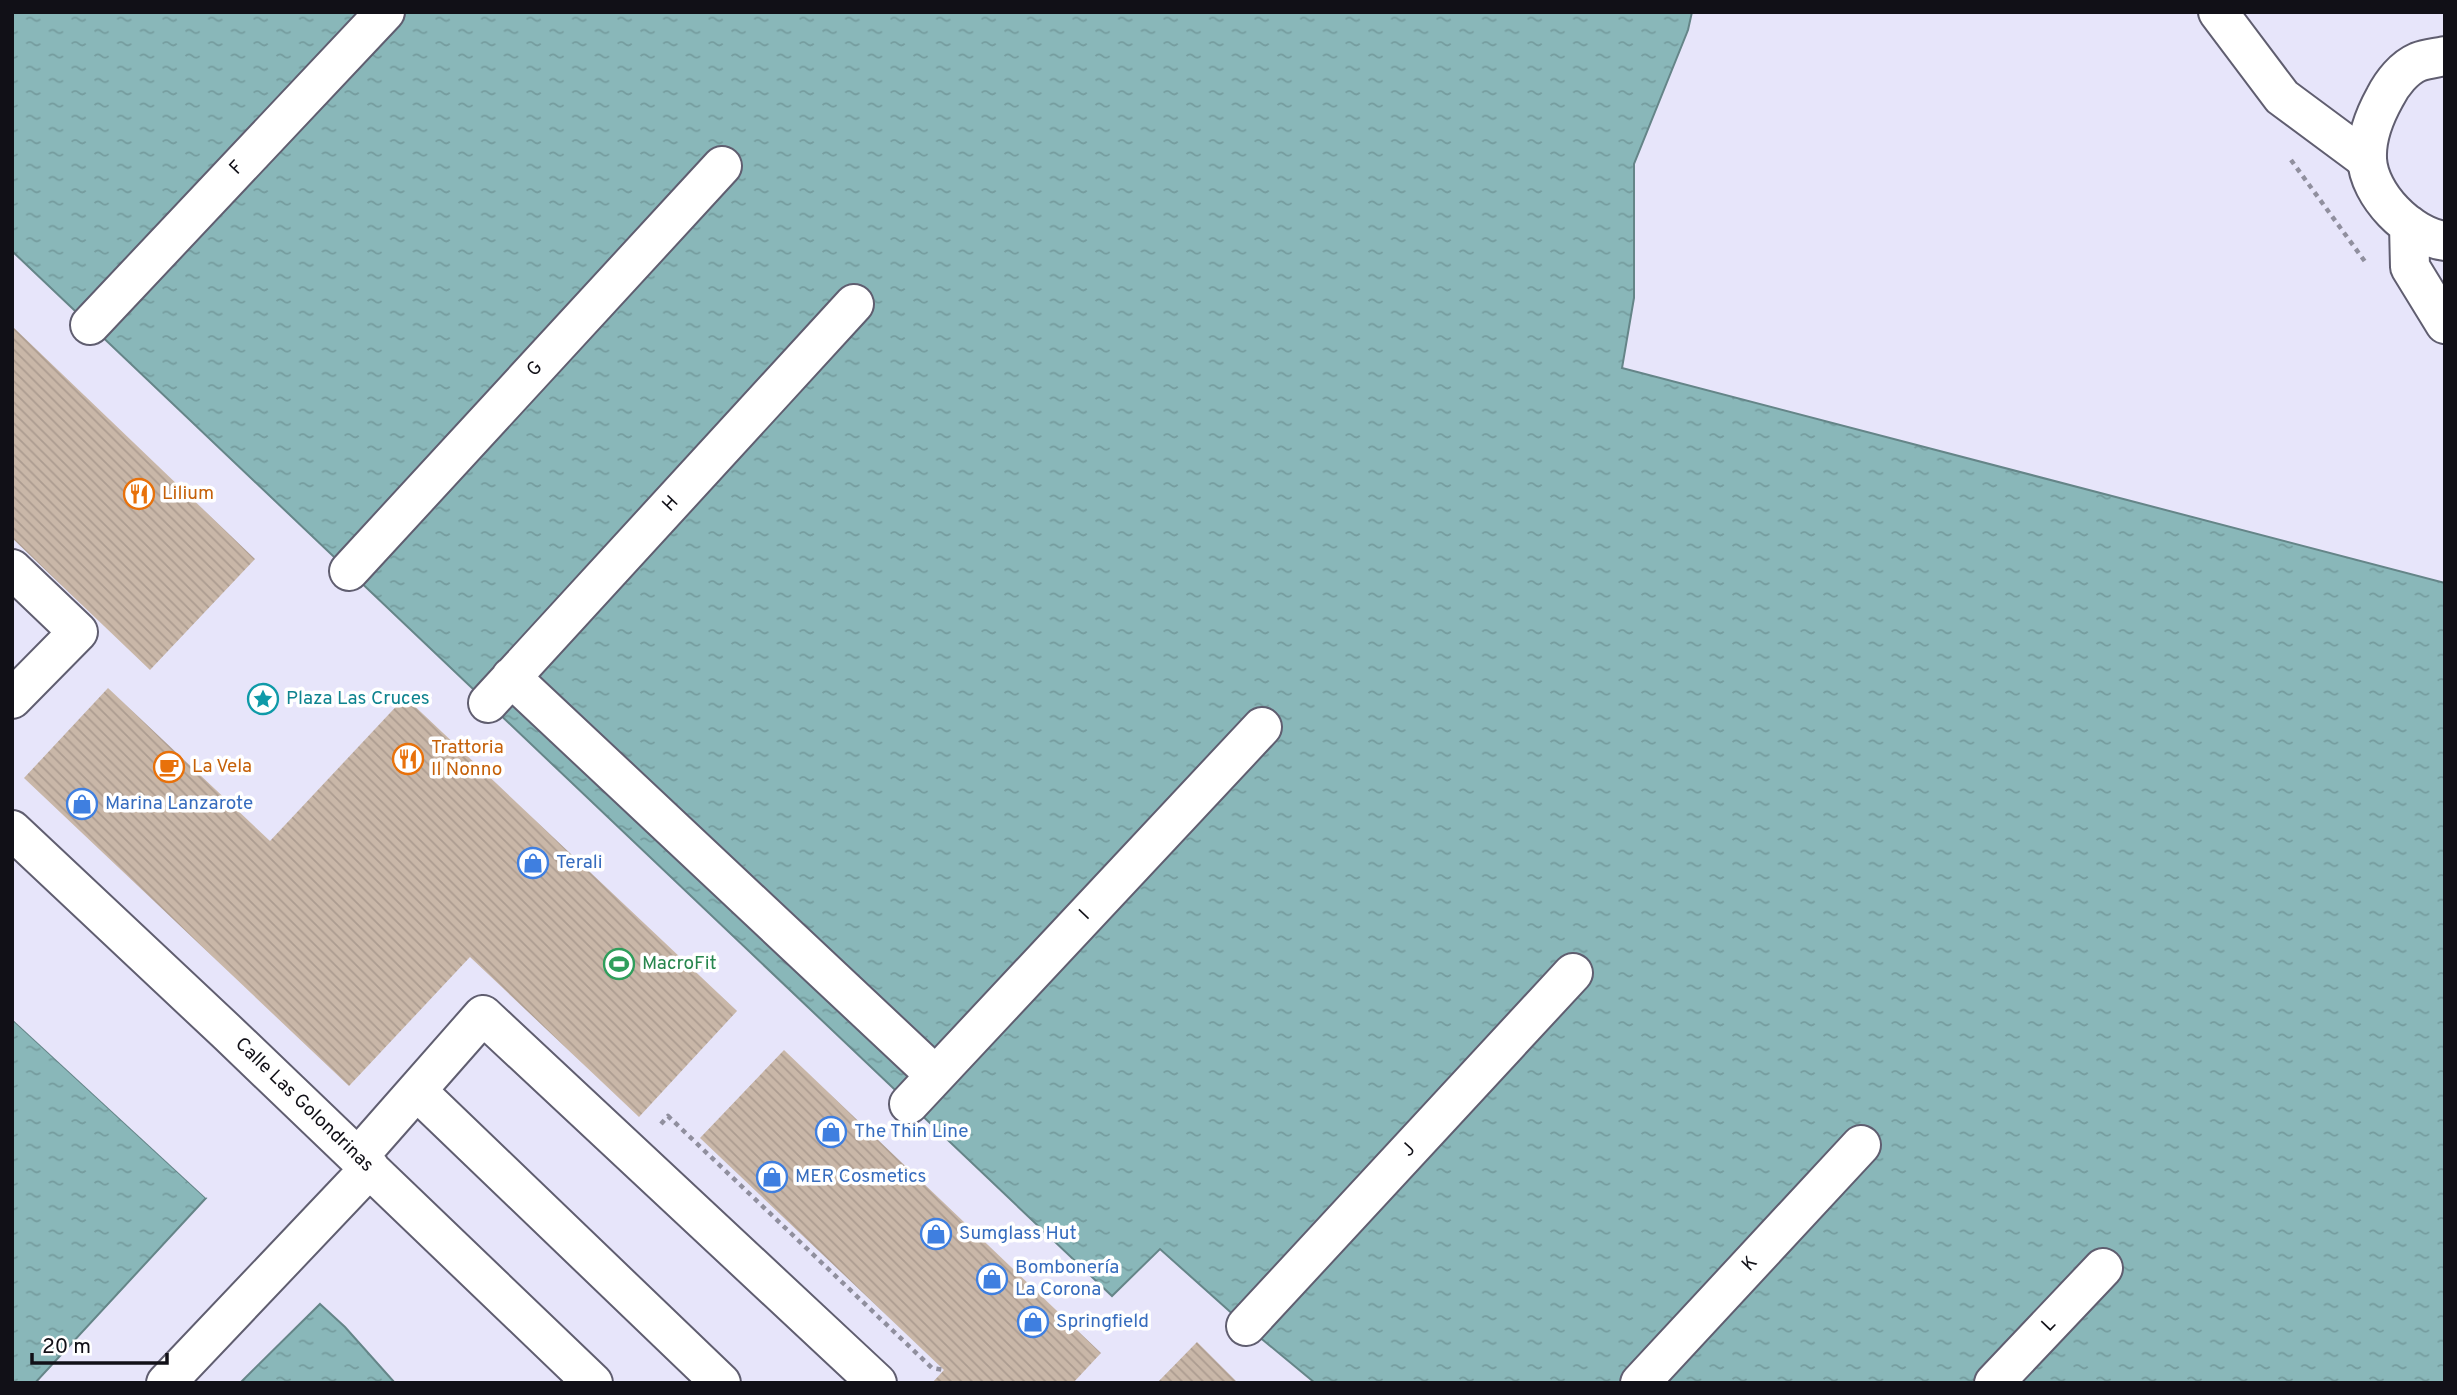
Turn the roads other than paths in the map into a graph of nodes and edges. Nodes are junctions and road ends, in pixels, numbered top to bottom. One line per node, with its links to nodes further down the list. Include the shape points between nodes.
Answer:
1 (385, 12): 10 (street, F)
2 (2218, 12): 4 (street, via 2282,97)
3 (2445, 56): 4 (street, via 2417,62 2393,82 2376,114)
4 (2367, 160): 6 (street, via 2377,191 2389,209)
5 (722, 166): 12 (street, G)
6 (2409, 225): 7 (street); 9 (street, via 2410,267)
7 (2445, 240)
8 (854, 304): 17 (street, H, via 499,690)
9 (2445, 324)
10 (90, 325)
11 (12, 569): 13 (street, via 78,632)
12 (348, 571)
13 (12, 699)
14 (1262, 727): 17 (street, I)
15 (12, 830): 21 (street, Calle Las Golondrinas)
16 (1573, 973): 23 (street, J)
17 (935, 1075): 19 (street, I)
18 (416, 1091): 21 (street); 26 (street); 27 (street, via 483,1015)
19 (909, 1104)
20 (1861, 1145): 28 (street, K)
21 (364, 1163): 24 (street); 25 (street, Calle Las Golondrinas)
22 (2103, 1268): 29 (street, L)
23 (1246, 1326)
24 (166, 1383)
25 (593, 1383)
26 (720, 1383)
27 (877, 1383)
28 (1640, 1383)
29 (1994, 1383)

